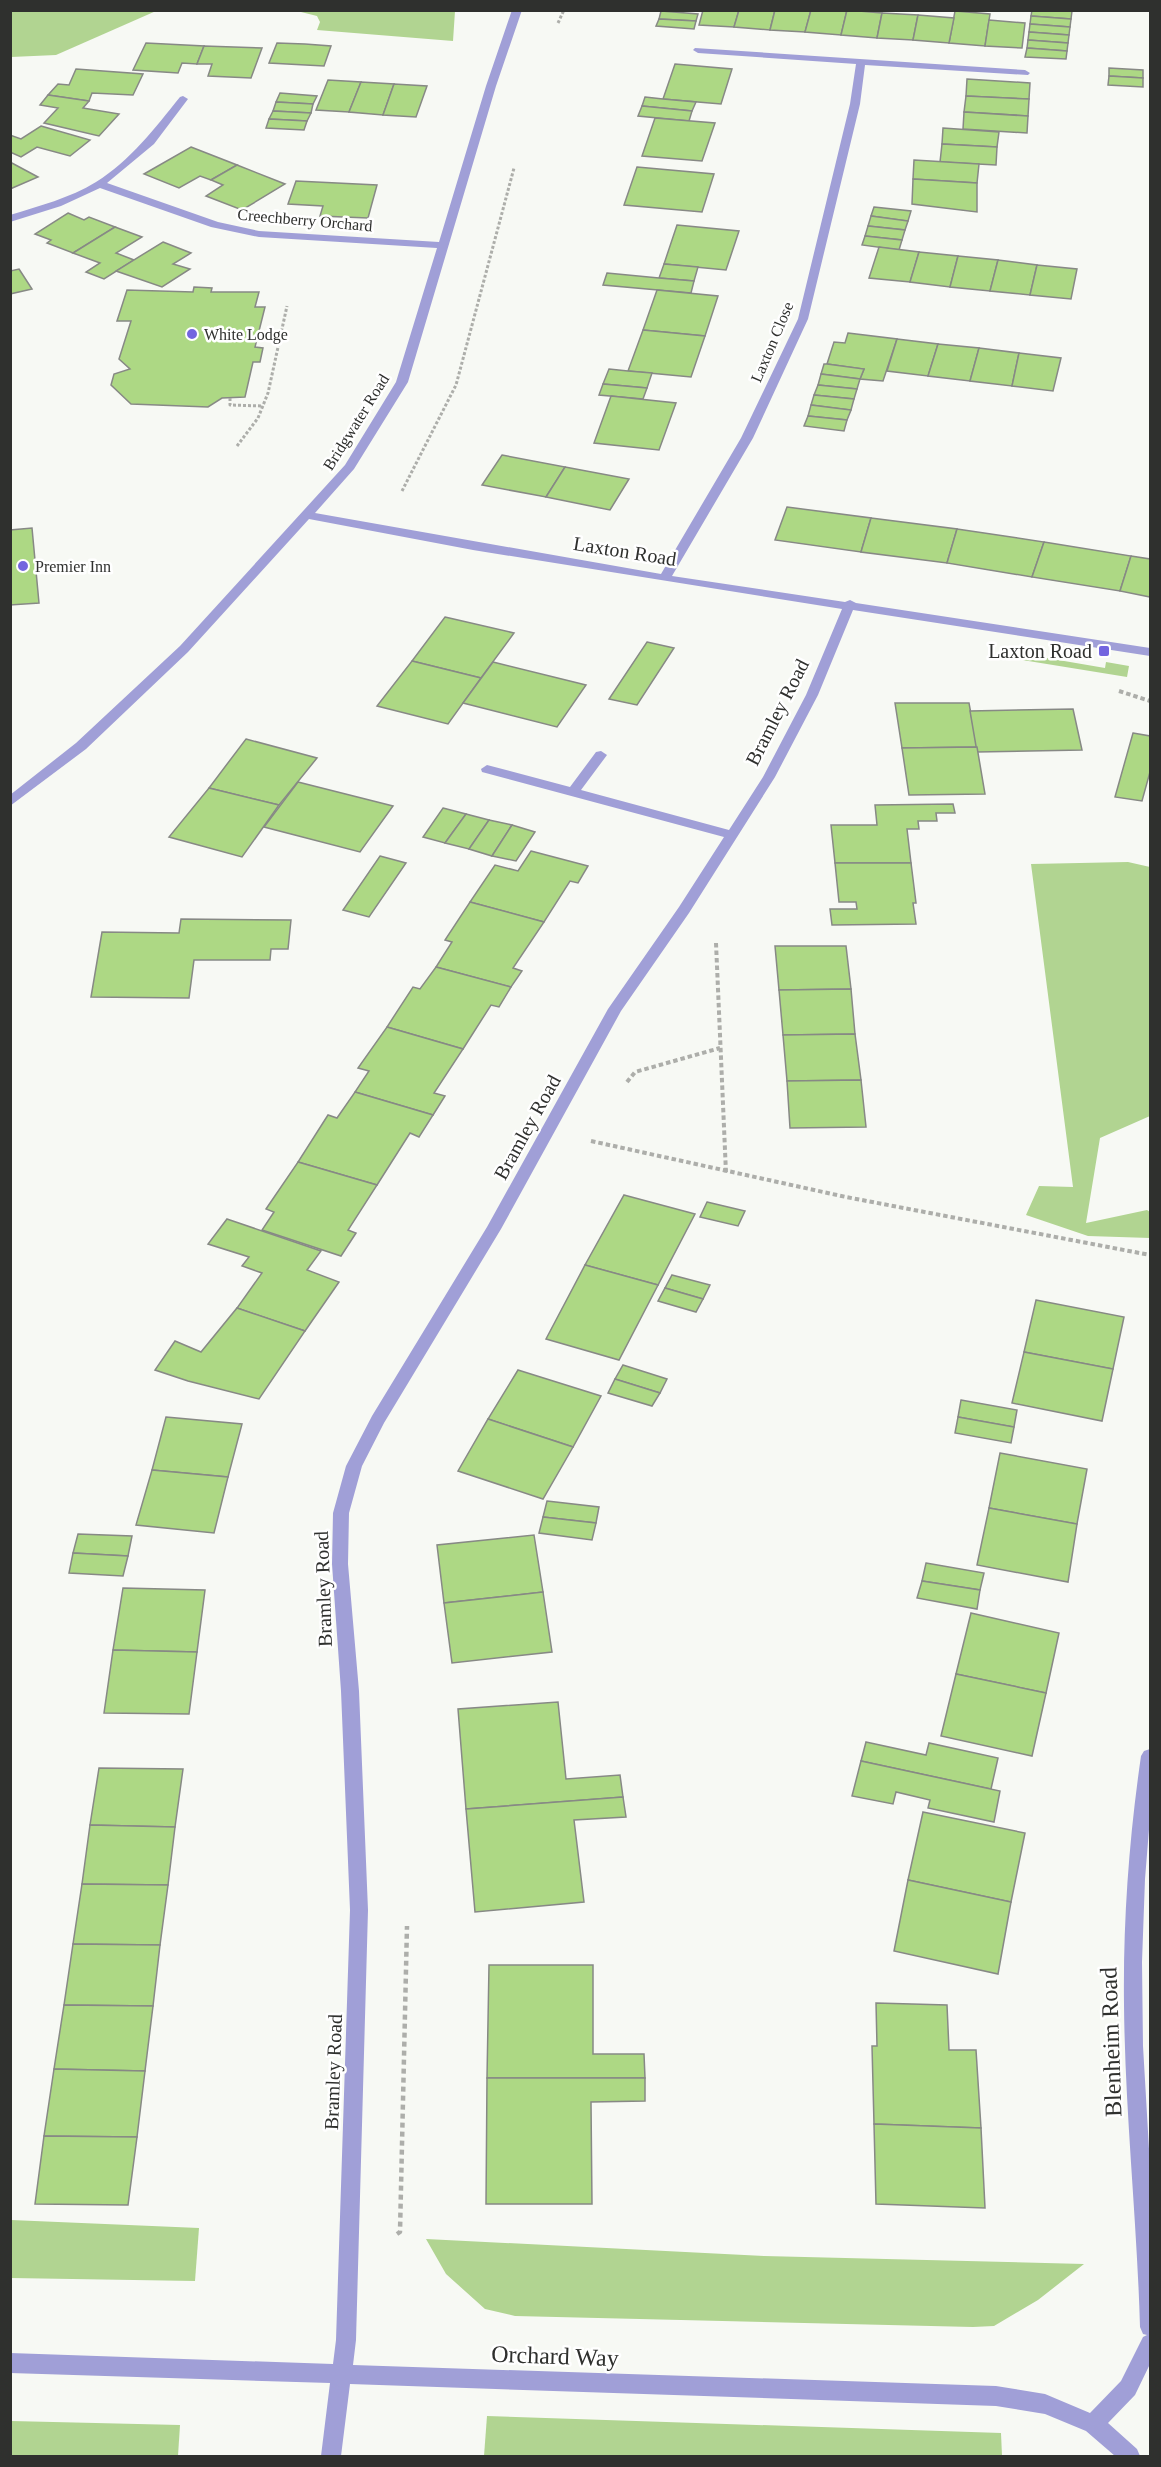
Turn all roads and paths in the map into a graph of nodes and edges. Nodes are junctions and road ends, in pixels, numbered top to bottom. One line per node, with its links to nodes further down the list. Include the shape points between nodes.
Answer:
1 (517, 10): 8 (street, Bridgwater Road)
2 (698, 50): 3 (street)
3 (861, 62): 4 (street); 14 (street, Laxton Close, via 855,104 803,319 747,438)
4 (1025, 73)
5 (183, 99): 6 (street, via 150,142)
6 (100, 184): 7 (street, via 57,204); 8 (street, Creechberry Orchard, via 215,225 259,234)
7 (10, 219)
8 (443, 245): 13 (street, Bridgwater Road, via 402,382 350,467)
9 (287, 306): 11 (path)
10 (230, 398): 11 (path, via 230,405)
11 (263, 406): 12 (path)
12 (237, 446)
13 (308, 516): 14 (street, Laxton Road); 20 (street, Bridgwater Road, via 184,649 81,746)
14 (665, 578): 15 (street, Laxton Road)
15 (850, 604): 16 (street, Laxton Road); 21 (street, Bramley Road, via 812,695)
16 (1150, 652)
17 (601, 755): 19 (street)
18 (487, 769): 19 (street)
19 (573, 792): 21 (street)
20 (10, 802)
21 (733, 835): 22 (street, Bramley Road)
22 (694, 894): 23 (path, via 714,899); 25 (street, Bramley Road, via 615,1010)
23 (720, 1048): 24 (path, via 635,1072); 26 (path)
24 (622, 1089)
25 (549, 1131): 26 (path); 30 (street, Bramley Road, via 378,1420 354,1466 342,1513 340,1564 350,1691 359,1911)
26 (726, 1173): 27 (path)
27 (1150, 1255)
28 (1150, 1756): 31 (street, Blenheim Road, via 1133,1911 1136,2085)
29 (406, 1915): 30 (path, via 400,2232)
30 (348, 2268): 34 (street, Bramley Road)
31 (1150, 2327)
32 (1150, 2344): 35 (street, via 1128,2388)
33 (10, 2363): 34 (street, Orchard Way)
34 (341, 2375): 35 (street, Orchard Way, via 996,2396 1045,2404); 36 (street, Bramley Road)
35 (1093, 2424): 37 (street)
36 (331, 2457)
37 (1130, 2457)

